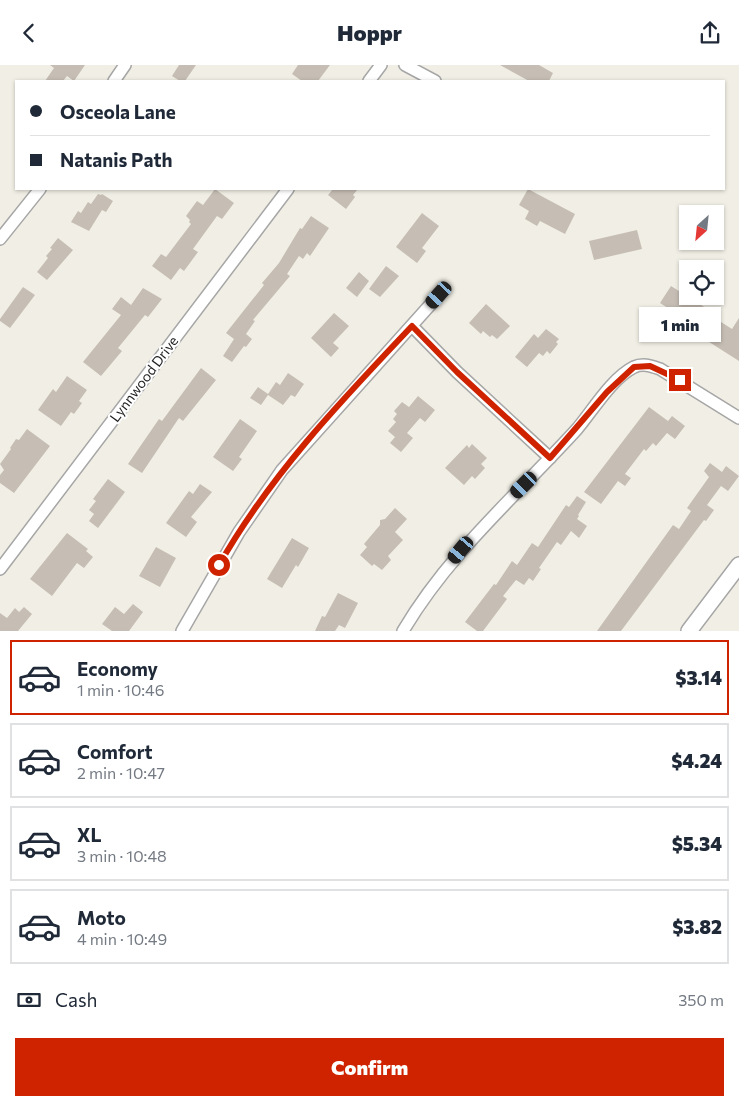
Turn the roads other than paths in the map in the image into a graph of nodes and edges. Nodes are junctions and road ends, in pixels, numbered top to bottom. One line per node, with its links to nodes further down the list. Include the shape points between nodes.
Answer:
1 (125, 65): 4 (street)
2 (381, 65): 5 (street)
3 (404, 65): 6 (street)
4 (115, 80)
5 (370, 80)
6 (433, 80)
7 (39, 190): 9 (street)
8 (287, 190): 15 (street, Lynnwood Drive)
9 (0, 239)
10 (439, 295): 11 (street)
11 (412, 326): 13 (street); 16 (street, via 282,470 236,537)
12 (739, 418): 13 (street, via 667,372 640,366 630,370 607,392)
13 (550, 458): 17 (street, via 464,546 427,593)
14 (739, 565): 18 (street)
15 (0, 569)
16 (182, 631)
17 (403, 631)
18 (689, 631)

